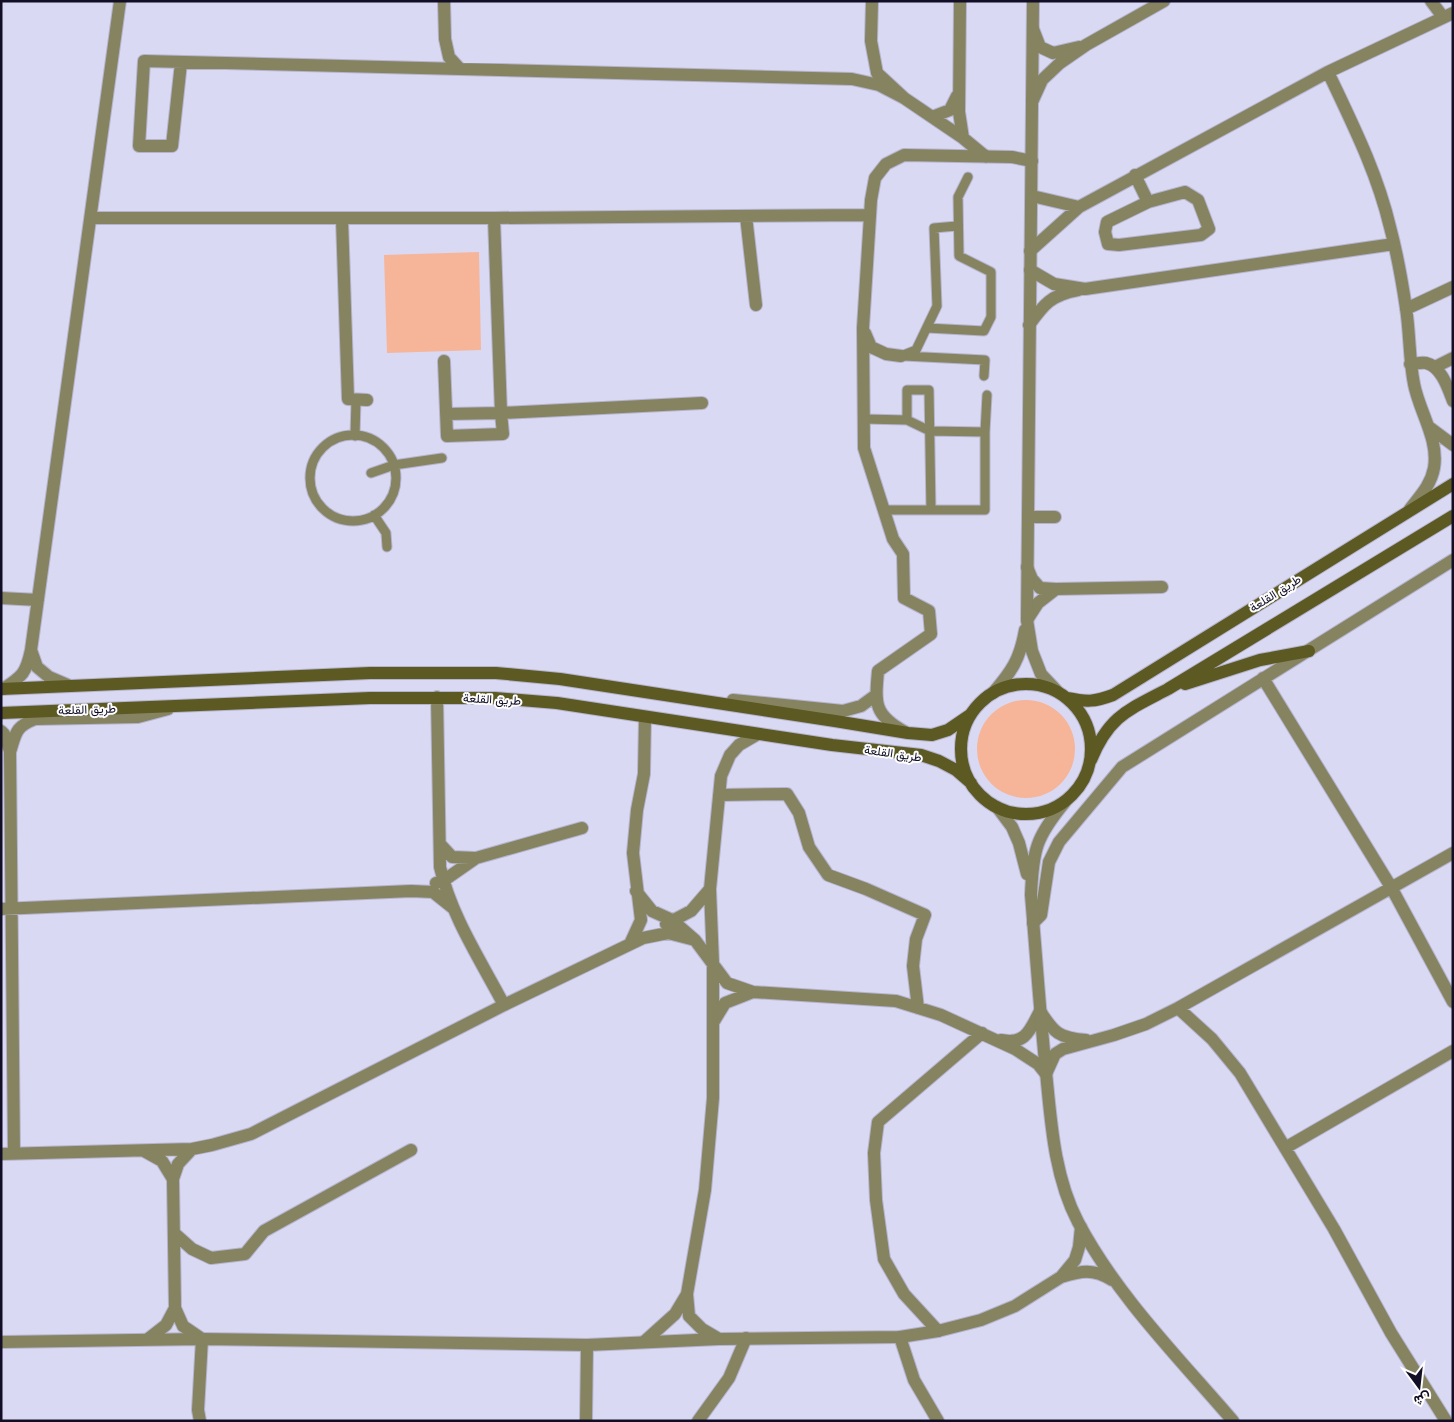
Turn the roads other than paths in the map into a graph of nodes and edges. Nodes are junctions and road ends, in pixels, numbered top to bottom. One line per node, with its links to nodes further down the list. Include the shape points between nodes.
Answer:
1 (120, 1): 29 (street)
2 (444, 1): 12 (street, via 448,57)
3 (872, 1): 15 (street, via 871,41 877,73)
4 (960, 1): 14 (street)
5 (1033, 1): 9 (street)
6 (1164, 1): 10 (street)
7 (1431, 1): 8 (street)
8 (1448, 15): 13 (street)
9 (1033, 28): 10 (street, via 1040,47 1053,53); 16 (street)
10 (1086, 45): 16 (street, via 1042,80)
11 (180, 63): 11 (street, via 172,146 139,146 144,61); 12 (street)
12 (459, 68): 15 (street, via 852,78 879,85)
13 (1328, 72): 22 (street); 33 (street, via 1381,191)
14 (960, 90): 17 (street, via 950,110); 18 (street)
15 (904, 98): 17 (street)
16 (1032, 103): 21 (street)
17 (932, 117): 18 (street)
18 (963, 138): 19 (street, via 964,149); 20 (street)
19 (960, 156): 20 (street); 27 (street, via 904,155 886,164 875,178)
20 (986, 156): 21 (street)
21 (1032, 161): 24 (street)
22 (1135, 175): 25 (street); 26 (street)
23 (968, 178): 32 (lane, via 958,197)
24 (1032, 196): 26 (street); 34 (street)
25 (1148, 202): 25 (street, via 1185,192 1198,200 1209,229 1201,235 1108,244 1104,232 1107,222)
26 (1079, 207): 34 (street)
27 (870, 214): 28 (street); 41 (street)
28 (746, 216): 30 (street); 38 (street)
29 (91, 218): 31 (street); 79 (street)
30 (494, 218): 31 (street); 53 (street)
31 (342, 219): 50 (street, via 348,400)
32 (958, 226): 42 (lane, via 934,228 937,306); 42 (lane, via 959,256 990,272 991,317 984,330)
33 (1394, 244): 37 (street); 39 (street)
34 (1030, 251): 35 (street)
35 (1030, 270): 37 (street, via 1054,284); 40 (street)
36 (1453, 287): 39 (street)
37 (1085, 289): 40 (street, via 1054,297)
38 (756, 305)
39 (1406, 309): 46 (street)
40 (1029, 326): 71 (street)
41 (863, 328): 43 (street, via 871,347 886,354); 55 (street)
42 (927, 328): 43 (lane, via 916,350)
43 (902, 356): 48 (lane, via 984,360)
44 (1453, 358): 47 (street)
45 (444, 361): 54 (street)
46 (1410, 364): 47 (street, via 1426,363); 57 (street, via 1416,397)
47 (1435, 367): 51 (street)
48 (984, 376)
49 (986, 395): 59 (lane)
50 (361, 400): 60 (lane)
51 (1453, 401)
52 (702, 404): 53 (street)
53 (501, 413): 54 (street); 54 (street, via 503,434 447,436)
54 (446, 414)
55 (864, 418): 56 (lane); 66 (street, via 864,448)
56 (907, 420): 58 (lane); 58 (lane, via 906,390 929,390)
57 (1428, 427): 61 (street); 68 (street, via 1435,451 1434,466 1430,482)
58 (930, 431): 59 (lane); 67 (lane)
59 (985, 432): 67 (lane, via 985,510)
60 (355, 436): 63 (lane, via 375,441 387,451); 69 (lane, via 330,442 320,451 313,462 310,488 319,506 331,516 348,522)
61 (1453, 445)
62 (442, 458): 63 (lane)
63 (394, 465): 64 (lane); 69 (lane, via 397,481 393,496)
64 (371, 473)
65 (1453, 484): 68 (main road, طريق القلعة)
66 (884, 510): 67 (lane); 89 (street, via 893,538 903,554 904,598 929,611 931,634 878,671)
67 (931, 510)
68 (1409, 511): 90 (main road, طريق القلعة, via 1113,695 1085,702)
69 (374, 516): 73 (lane, via 386,533)
70 (1453, 516): 86 (main road, طريق القلعة)
71 (1028, 517): 72 (street); 75 (street)
72 (1055, 517)
73 (387, 547)
74 (1453, 560): 82 (street)
75 (1027, 567): 77 (street, via 1040,588); 80 (street)
76 (1162, 587): 77 (street)
77 (1056, 589): 80 (street, via 1038,603)
78 (1, 598): 79 (street)
79 (38, 600): 81 (street)
80 (1027, 620): 88 (street, via 1022,650 1010,673); 90 (street, via 1032,651 1041,674)
81 (30, 650): 84 (street, via 37,667 49,677); 85 (street, via 27,668 18,680)
82 (1309, 651): 83 (street); 86 (main road, via 1260,660)
83 (1263, 678): 110 (street); 118 (street, via 1122,766 1059,842 1049,862 1041,915)
84 (70, 686): 85 (main road, طريق القلعة); 87 (main road, طريق القلعة, via 429,672 496,673)
85 (2, 689)
86 (1168, 689): 100 (main road, طريق القلعة, via 1127,711 1110,726)
87 (638, 691): 89 (street, via 843,711 861,706); 98 (main road, طريق القلعة)
88 (993, 693): 90 (main road, via 1026,683 1046,686); 94 (main road)
89 (876, 695): 98 (street, via 881,714)
90 (1062, 695): 100 (main road, via 1082,713 1090,734)
91 (437, 697): 92 (main road, طريق القلعة); 95 (main road, طريق القلعة, via 557,703); 106 (street)
92 (180, 705): 93 (main road, طريق القلعة); 99 (street, via 138,717 34,719 22,724)
93 (1, 713)
94 (970, 714): 98 (main road, طريق القلعة, via 948,730 932,735); 101 (main road, via 961,747 964,770)
95 (645, 716): 97 (main road, طريق القلعة); 113 (street, via 644,774 632,853)
96 (1, 731): 99 (street)
97 (758, 734): 101 (main road, طريق القلعة, via 921,756 956,770); 102 (street, via 739,745 730,755 721,776)
98 (908, 734)
99 (10, 752): 116 (street)
100 (1091, 760): 103 (main road, via 1083,783)
101 (971, 783): 104 (main road, via 976,792)
102 (719, 795): 111 (street); 126 (street, via 787,794 799,813 809,847 828,875 925,915 916,939 913,966)
103 (1065, 802): 104 (main road, via 1048,810 1022,814); 114 (street, via 1039,837 1032,862)
104 (996, 807): 114 (street, via 1012,826 1019,843)
105 (582, 828): 108 (street)
106 (440, 844): 108 (street, via 452,857); 109 (street)
107 (1453, 853): 110 (street)
108 (476, 858): 109 (street)
109 (443, 881): 112 (street); 115 (street)
110 (1391, 887): 124 (street); 127 (street)
111 (710, 889): 117 (street, via 691,911); 122 (street)
112 (411, 891): 115 (street, via 433,892); 116 (street)
113 (636, 891): 117 (street, via 652,911); 121 (street, via 641,920)
114 (1031, 895): 118 (street)
115 (453, 908): 125 (street)
116 (7, 909): 140 (street)
117 (672, 920): 119 (street); 120 (street)
118 (1033, 923): 128 (street)
119 (642, 938): 120 (street, via 668,933); 121 (street)
120 (695, 940): 122 (street)
121 (630, 944): 125 (street)
122 (713, 963): 123 (street, via 727,983); 129 (street)
123 (753, 992): 126 (street, via 896,1001); 129 (street, via 725,1003)
124 (1453, 1002)
125 (504, 1005): 136 (street, via 251,1134)
126 (918, 1008): 130 (street)
127 (1178, 1008): 132 (street, via 1146,1024); 135 (street, via 1212,1039 1240,1073)
128 (1040, 1011): 131 (street, via 1021,1040); 132 (street, via 1059,1034); 134 (street)
129 (714, 1021): 146 (street, via 713,1098 705,1190)
130 (982, 1033): 131 (street); 148 (street, via 878,1122 876,1200 884,1259 904,1294)
131 (994, 1039): 134 (street, via 1028,1056)
132 (1093, 1040): 134 (street, via 1055,1054)
133 (1453, 1051): 135 (street)
134 (1046, 1074): 142 (street, via 1059,1174)
135 (1285, 1148): 162 (street, via 1391,1333)
136 (192, 1149): 137 (street); 141 (street, via 178,1164)
137 (141, 1150): 140 (street); 141 (street, via 162,1161)
138 (411, 1150): 143 (street, via 264,1231 245,1254 211,1258 192,1249)
139 (1, 1154): 140 (street)
140 (14, 1154)
141 (173, 1179): 143 (street)
142 (1081, 1227): 144 (street, via 1075,1260); 145 (street)
143 (174, 1233): 147 (street)
144 (1061, 1277): 145 (street, via 1080,1272 1100,1273); 148 (street, via 1015,1306 981,1320)
145 (1116, 1282): 161 (street)
146 (687, 1294): 153 (street, via 690,1316 702,1329); 154 (street, via 675,1314)
147 (175, 1308): 151 (street, via 166,1324); 152 (street, via 183,1326)
148 (938, 1331): 149 (street)
149 (900, 1337): 150 (street); 160 (street, via 914,1380)
150 (746, 1338): 153 (street); 159 (street, via 730,1378)
151 (148, 1339): 152 (street); 155 (street)
152 (202, 1339): 156 (street); 157 (street)
153 (719, 1339): 154 (street)
154 (645, 1341): 156 (street)
155 (1, 1342)
156 (587, 1344): 158 (street)
157 (200, 1421)
158 (586, 1421)
159 (698, 1421)
160 (938, 1421)
161 (1233, 1421)
162 (1446, 1421)

